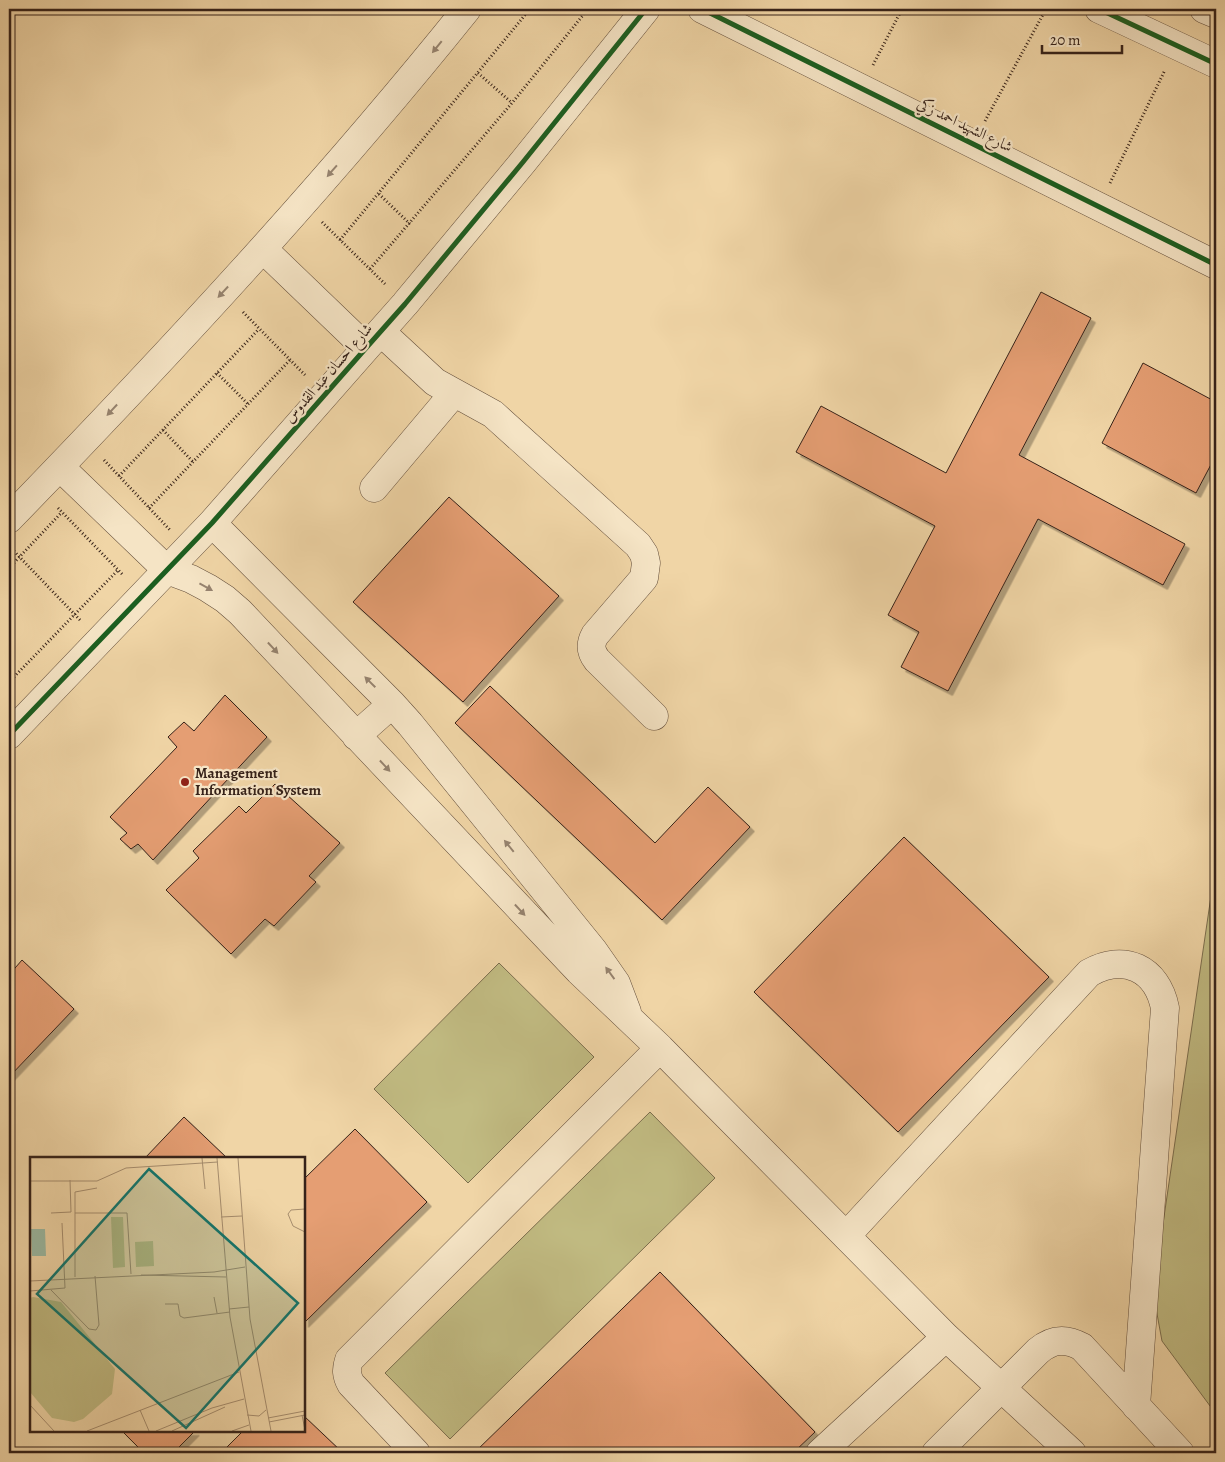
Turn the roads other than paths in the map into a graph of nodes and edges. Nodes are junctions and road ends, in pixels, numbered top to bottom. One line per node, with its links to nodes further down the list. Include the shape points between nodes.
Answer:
1 (467, 9): 8 (street, one-way to 8, via 380,116)
2 (646, 9): 10 (street, شارع احسان عبد القدوس)
3 (702, 9): 9 (street, شارع الشهيد احمد زكي)
4 (1099, 9): 7 (street)
5 (1204, 9): 6 (street)
6 (1216, 14)
7 (1216, 64)
8 (263, 249): 10 (street); 12 (street, one-way to 12)
9 (1216, 265)
10 (374, 340): 11 (street); 15 (street, شارع احسان عبد القدوس)
11 (454, 393): 13 (street); 18 (street, via 493,414 638,545 644,554 644,578 595,635 591,647 597,660)
12 (60, 467): 14 (street); 16 (street)
13 (374, 488)
14 (9, 519)
15 (212, 523): 16 (street, شارع احسان عبد القدوس); 17 (street, one-way to 15)
16 (166, 570): 19 (street, شارع احسان عبد القدوس); 20 (street, one-way to 20, via 191,579 240,612)
17 (392, 704): 20 (street); 21 (street, one-way to 17, via 616,983 593,950)
18 (654, 716)
19 (9, 735)
20 (356, 736): 21 (street, one-way to 21, via 578,972)
21 (629, 1018): 22 (street)
22 (660, 1048): 23 (street); 27 (street, via 349,1360 346,1373 351,1384)
23 (846, 1236): 24 (street); 26 (street, via 1089,973 1112,963 1138,968 1156,984 1165,1008)
24 (946, 1337): 25 (street); 28 (street)
25 (1001, 1388): 26 (street, via 1045,1345 1062,1340 1082,1347); 29 (street); 30 (street)
26 (1136, 1406): 31 (street)
27 (416, 1453)
28 (820, 1453)
29 (936, 1453)
30 (1072, 1453)
31 (1180, 1453)

